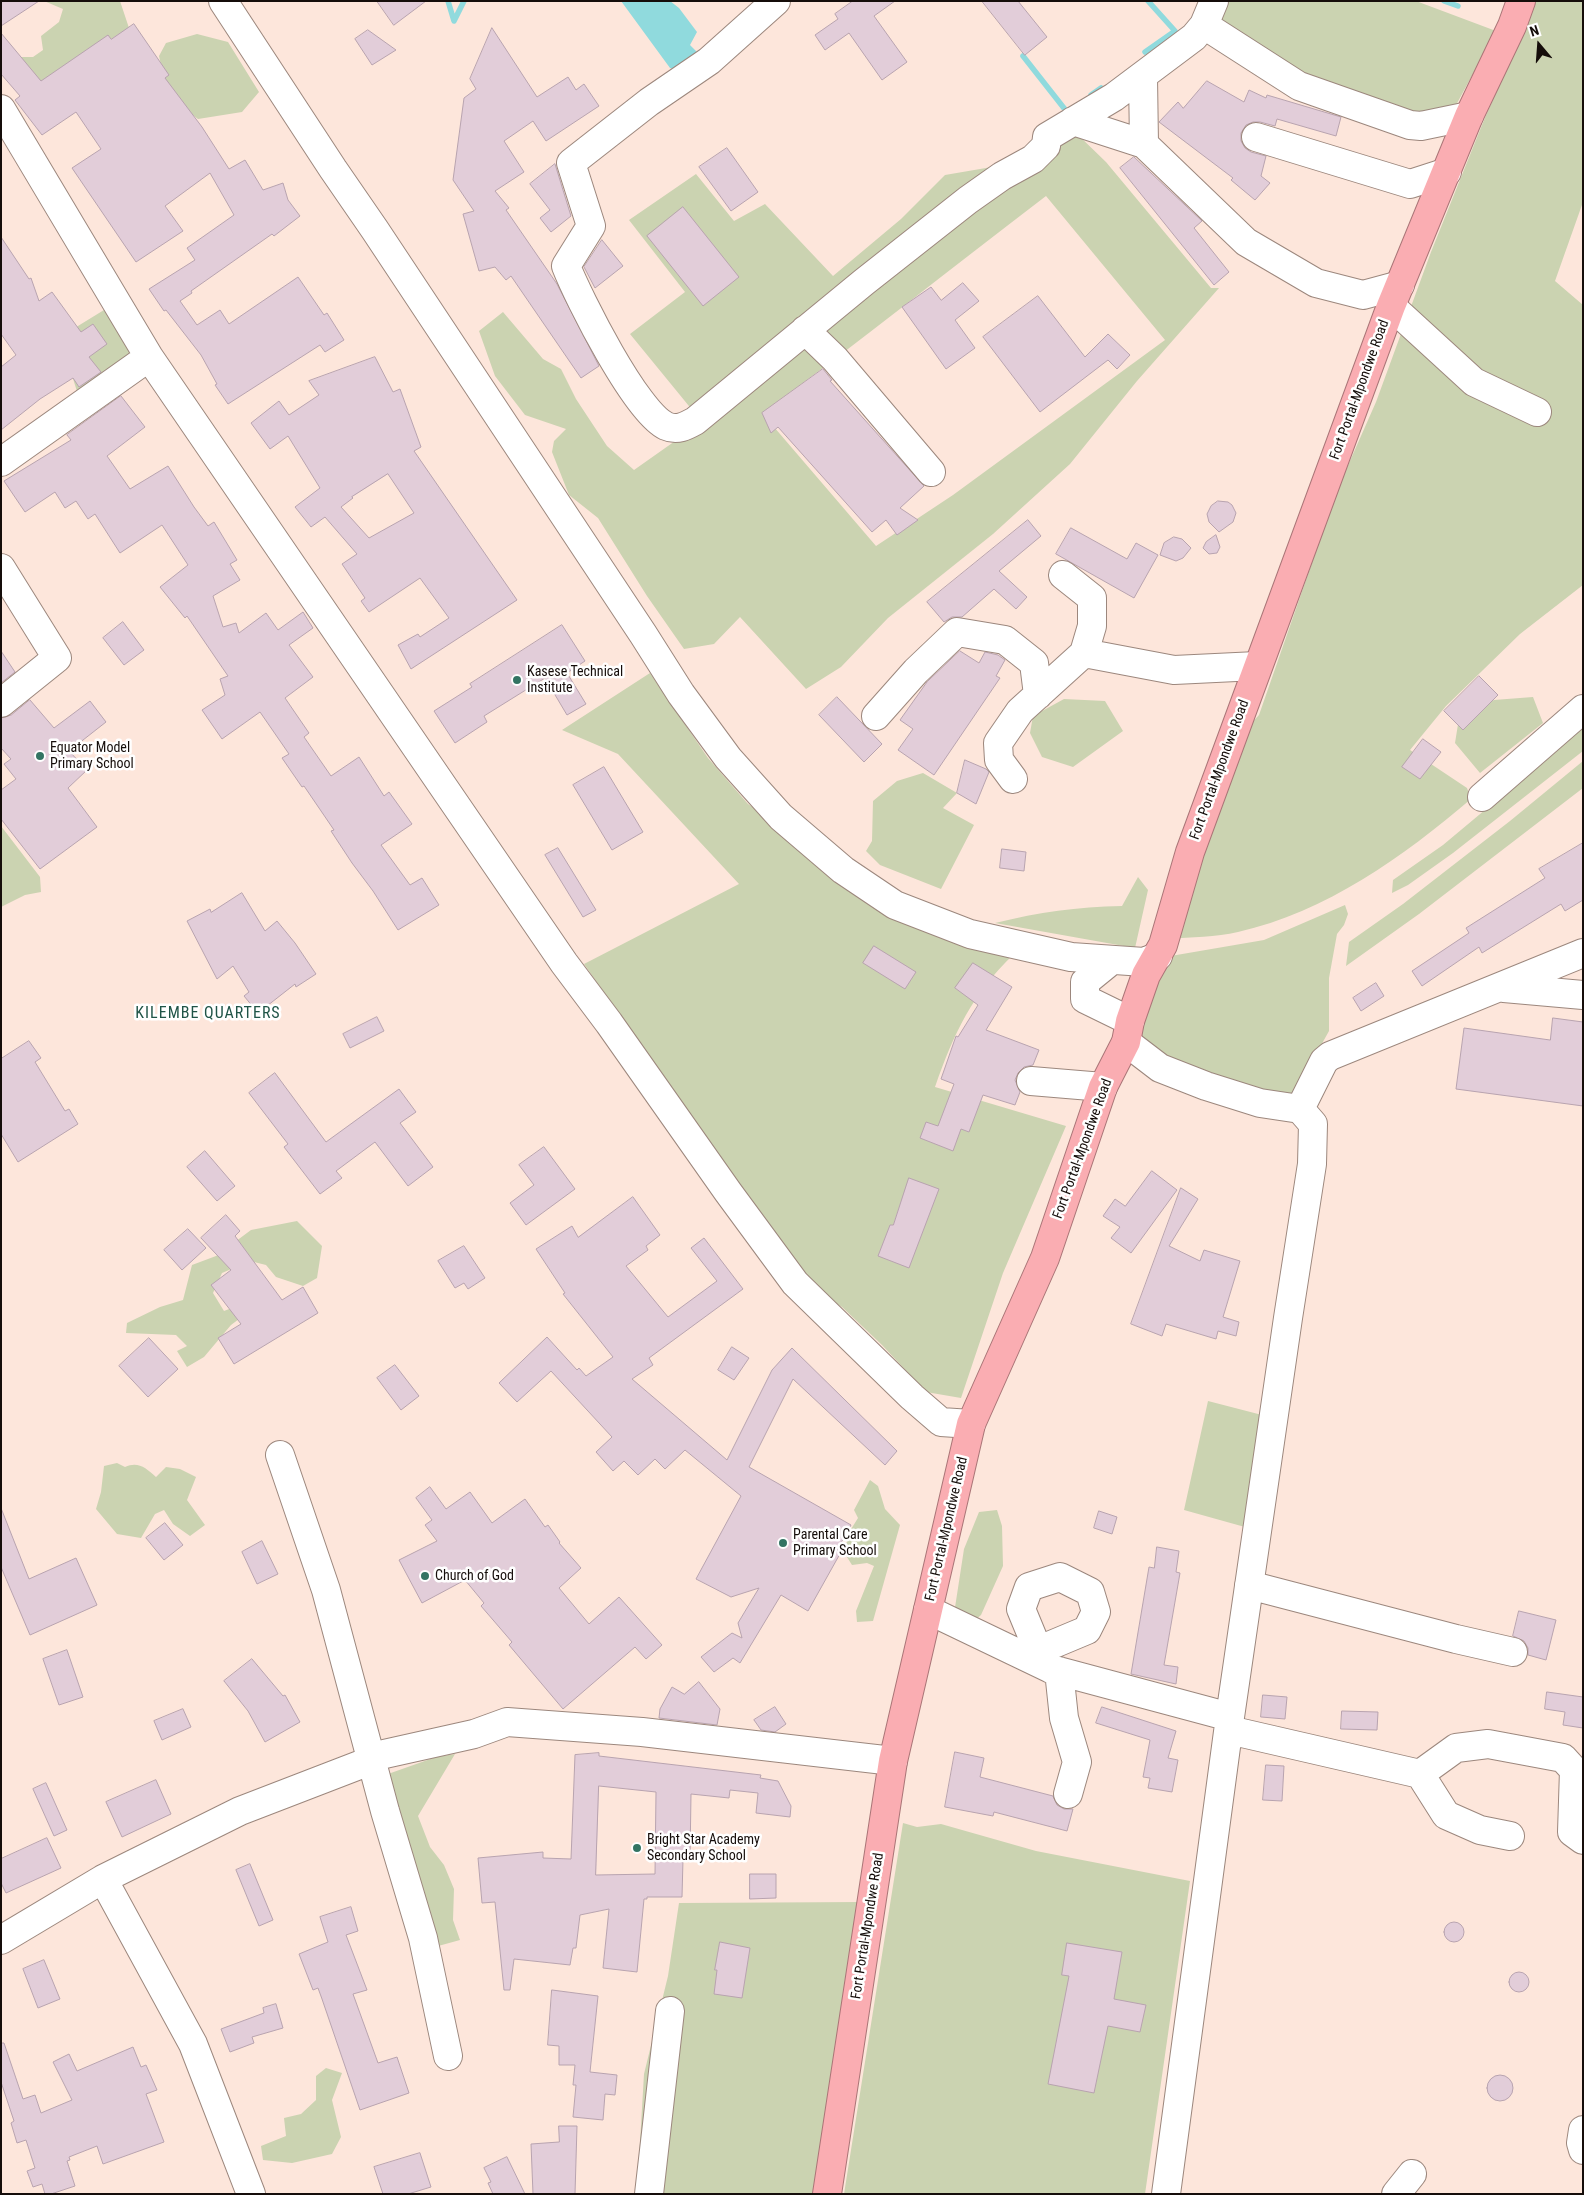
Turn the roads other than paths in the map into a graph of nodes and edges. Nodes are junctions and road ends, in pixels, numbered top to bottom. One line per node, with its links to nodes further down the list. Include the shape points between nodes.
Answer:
1 (224, 1): 30 (street, via 681,694 728,758 781,817 843,870 894,905 970,934 1071,957)
2 (776, 1): 13 (street, via 709,61 649,102 571,163 590,226 566,266 579,297 626,380 648,411 670,428 680,428 695,421)
3 (1521, 1): 7 (highway, Fort Portal-Mpondwe Road)
4 (1209, 13): 5 (street, via 1194,37); 7 (street, via 1299,86 1410,125)
5 (1142, 77): 8 (street); 10 (street)
6 (1, 109): 14 (street)
7 (1469, 116): 11 (highway, Fort Portal-Mpondwe Road)
8 (1073, 121): 10 (street); 13 (street, via 1047,137 1046,146 1033,159 968,200)
9 (1256, 137): 11 (street, via 1410,184)
10 (1144, 144): 12 (street, via 1246,242 1316,283 1363,296)
11 (1447, 172): 12 (highway, Fort Portal-Mpondwe Road)
12 (1395, 295): 15 (street, via 1474,382); 21 (highway, Fort Portal-Mpondwe Road)
13 (805, 330): 17 (street, via 835,359)
14 (149, 357): 16 (street); 37 (street, via 564,962 795,1283 941,1422)
15 (1538, 412)
16 (1, 462)
17 (931, 472)
18 (1, 568): 23 (street, via 57,658)
19 (1063, 574): 20 (street, via 1092,598 1092,626)
20 (1084, 653): 21 (street, via 1174,670); 22 (street)
21 (1258, 666): 29 (highway, Fort Portal-Mpondwe Road, via 1190,852)
22 (1038, 695): 25 (street, via 1034,663 1005,640 957,632); 26 (street, via 1020,711 998,743 1000,760)
23 (1, 703)
24 (1583, 709): 27 (street)
25 (876, 716)
26 (1012, 779)
27 (1482, 797)
28 (1583, 953): 31 (street)
29 (1158, 956): 30 (street, via 1144,962); 33 (highway, Fort Portal-Mpondwe Road, via 1146,975)
30 (1112, 960): 33 (street, via 1085,982 1085,999)
31 (1500, 988): 32 (street); 36 (street, via 1330,1056 1324,1061)
32 (1583, 995)
33 (1128, 1031): 35 (highway, Fort Portal-Mpondwe Road); 36 (street, via 1160,1068 1260,1104)
34 (1031, 1081): 35 (street)
35 (1103, 1087): 37 (highway, Fort Portal-Mpondwe Road, via 1045,1258)
36 (1300, 1109): 39 (street, via 1313,1124 1312,1164)
37 (971, 1424): 40 (highway, Fort Portal-Mpondwe Road)
38 (280, 1455): 44 (street, via 326,1590)
39 (1249, 1585): 41 (street); 43 (street)
40 (928, 1610): 42 (street); 45 (highway, Fort Portal-Mpondwe Road)
41 (1514, 1652)
42 (1050, 1665): 43 (street); 47 (street, via 1077,1762)
43 (1230, 1723): 46 (street); 59 (street)
44 (371, 1757): 45 (street, via 474,1734 507,1722 642,1732); 50 (street, via 362,1764 240,1811); 53 (street, via 423,1938)
45 (893, 1760): 58 (highway, Fort Portal-Mpondwe Road)
46 (1420, 1774): 48 (street, via 1446,1814 1480,1830); 49 (street, via 1456,1748 1488,1744 1563,1758 1574,1770 1572,1832)
47 (1068, 1794)
48 (1510, 1836)
49 (1583, 1840)
50 (103, 1879): 51 (street); 56 (street, via 193,2044)
51 (1, 1940)
52 (670, 2011): 57 (street)
53 (448, 2056)
54 (1583, 2130): 55 (street)
55 (1583, 2150)
56 (251, 2194)
57 (649, 2194)
58 (827, 2194)
59 (1166, 2194)

